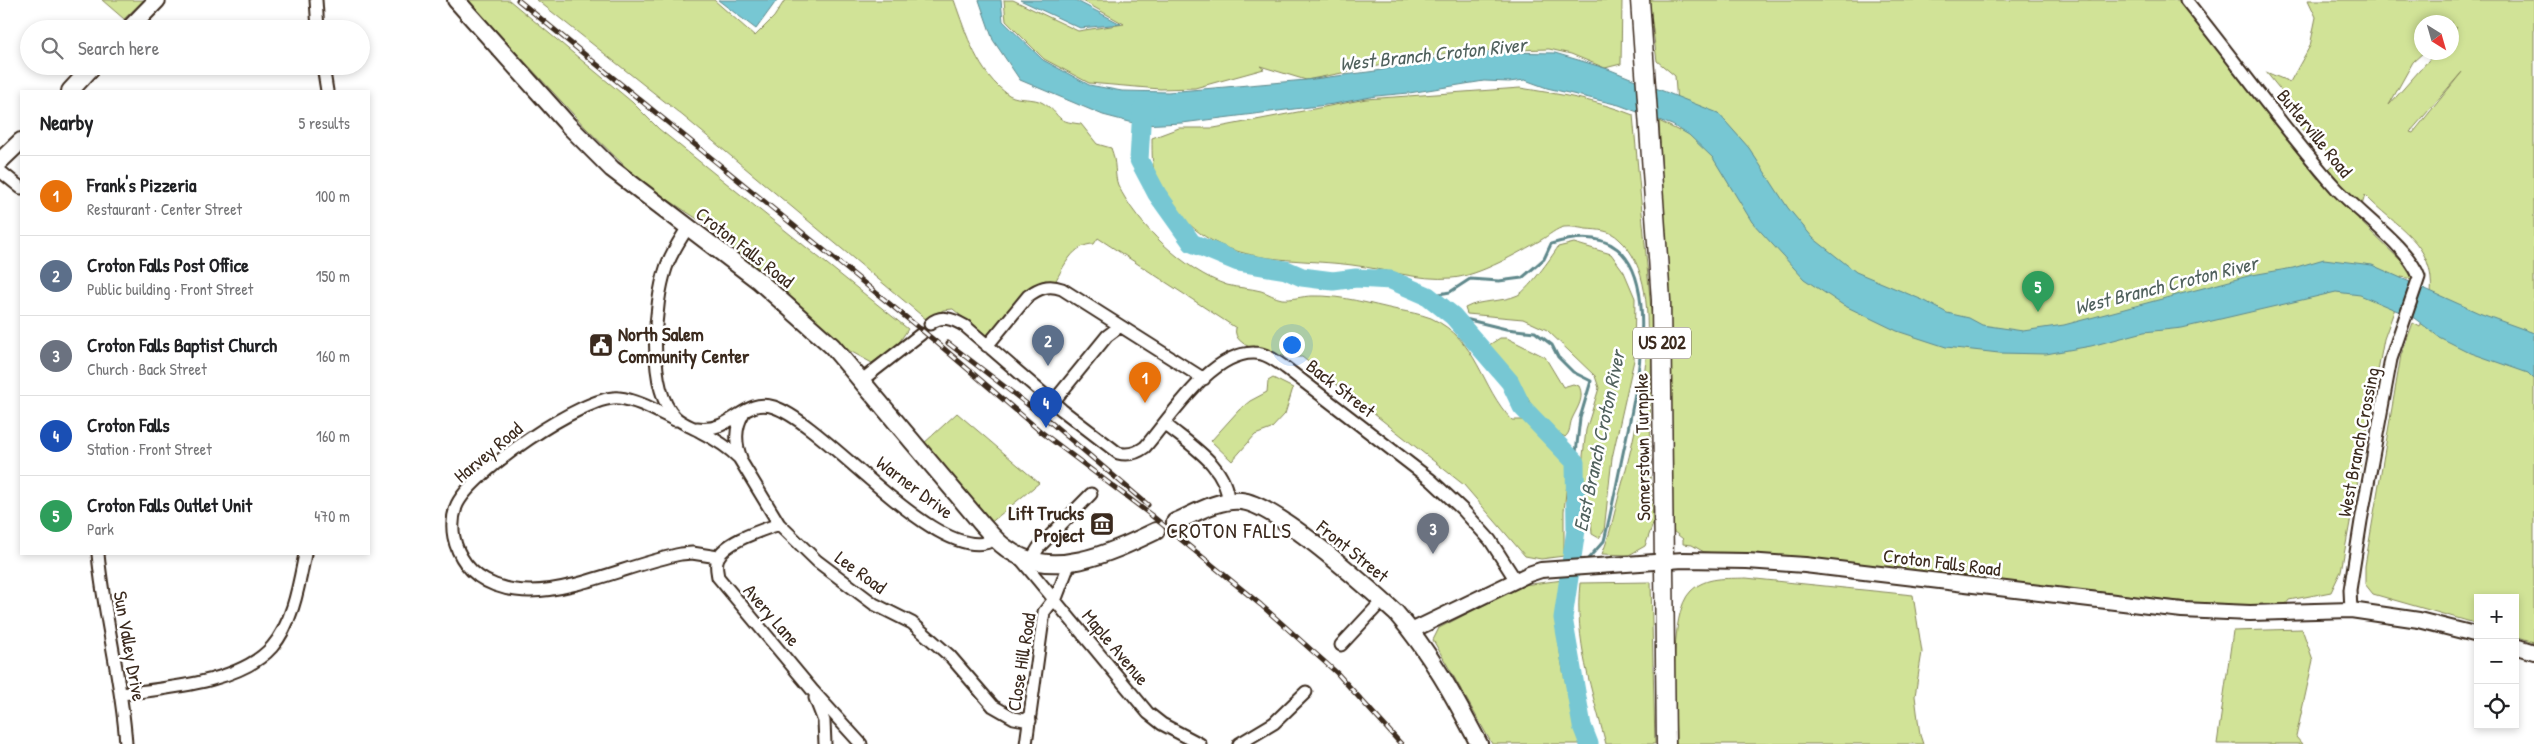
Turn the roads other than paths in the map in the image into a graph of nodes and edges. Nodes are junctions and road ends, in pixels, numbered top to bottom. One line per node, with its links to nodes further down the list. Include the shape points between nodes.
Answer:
1 (157, 0): 6 (main road)
2 (316, 0): 7 (street)
3 (456, 0): 14 (main road, Croton Falls Road, via 591,150 634,188)
4 (1640, 0): 39 (main road, Somerstown Turnpike / US 202, via 1661,300)
5 (2186, 0): 15 (street, Butlerville Road, via 2324,174 2407,256 2417,271)
6 (138, 20)
7 (317, 20)
8 (85, 75): 10 (main road)
9 (324, 75): 11 (street)
10 (71, 90)
11 (327, 90)
12 (0, 171): 13 (street)
13 (20, 187)
14 (688, 227): 21 (main road, Croton Falls Road, via 810,325); 24 (street, via 665,270 657,330 661,386 670,411)
15 (2417, 284): 43 (street, West Branch Crossing, via 2391,359 2350,590)
16 (930, 324): 19 (street, via 938,318 956,320)
17 (1119, 327): 19 (street, via 1061,288 1045,287 1028,296); 20 (street); 22 (street, via 1107,336)
18 (921, 334): 21 (street)
19 (987, 346): 22 (street)
20 (1204, 379): 25 (street, Back Street); 40 (street, Back Street, via 1222,363 1244,354 1256,353 1275,360 1446,494 1490,540)
21 (862, 380): 33 (main road, Croton Falls Road)
22 (1054, 402): 25 (street, via 1124,455 1145,447)
23 (747, 409): 26 (street, via 716,428); 27 (street, via 738,426 736,439); 33 (street, Warner Drive, via 764,405 793,417 908,510 942,533 968,544 979,545)
24 (681, 422): 26 (street, Harvey Road); 36 (street, Harvey Road, via 619,398 597,401 574,412 505,456 470,486 456,507 453,534 456,546 477,576 500,588 524,591 560,587 681,554)
25 (1165, 424): 29 (street, via 1188,440 1222,475)
26 (693, 427): 27 (street, Lee Road, via 732,450)
27 (745, 467): 31 (street, Lee Road)
28 (1091, 494): 37 (street)
29 (1228, 501): 30 (main road); 42 (main road, Front Street, via 1242,501 1267,510)
30 (1175, 522)
31 (779, 524): 36 (street, via 737,542); 52 (street, Lee Road, via 829,571 874,604 900,615 923,632 950,656 993,706 1009,716)
32 (1156, 531): 38 (main road, via 1105,554)
33 (995, 538): 37 (main road)
34 (98, 555): 51 (street, Sun Valley Drive)
35 (304, 555): 51 (street, via 288,619 272,647 261,656 247,665 205,681)
36 (718, 557): 49 (street, Avery Lane, via 716,567 724,585)
37 (1024, 558): 38 (main road); 41 (street, Maple Avenue)
38 (1070, 562): 41 (street, Close Hill Road)
39 (1664, 562): 40 (street, Croton Falls Road, via 1541,570); 43 (street, Croton Falls Road, via 1726,560 1805,565 2182,610 2250,613); 60 (main road, Somerstown Turnpike / US 202)
40 (1515, 579): 44 (street, Croton Falls Road)
41 (1055, 601): 52 (street, Close Hill Road, via 1044,612); 57 (street, Maple Avenue, via 1148,713)
42 (1382, 601): 44 (main road, Front Street); 46 (street)
43 (2351, 610): 45 (street, Croton Falls Road, via 2420,620)
44 (1411, 631): 59 (main road, Front Street, via 1441,675)
45 (2474, 634)
46 (1340, 645)
47 (2519, 647): 48 (street)
48 (2534, 652)
49 (813, 691): 54 (street, via 824,721); 55 (street, Avery Lane)
50 (1306, 692): 58 (street, via 1274,723)
51 (122, 694): 53 (street, Sun Valley Drive)
52 (1030, 721): 56 (street, Close Hill Road)
53 (126, 744)
54 (825, 744)
55 (861, 744)
56 (1026, 744)
57 (1200, 744)
58 (1239, 744)
59 (1479, 744)
60 (1666, 744)

